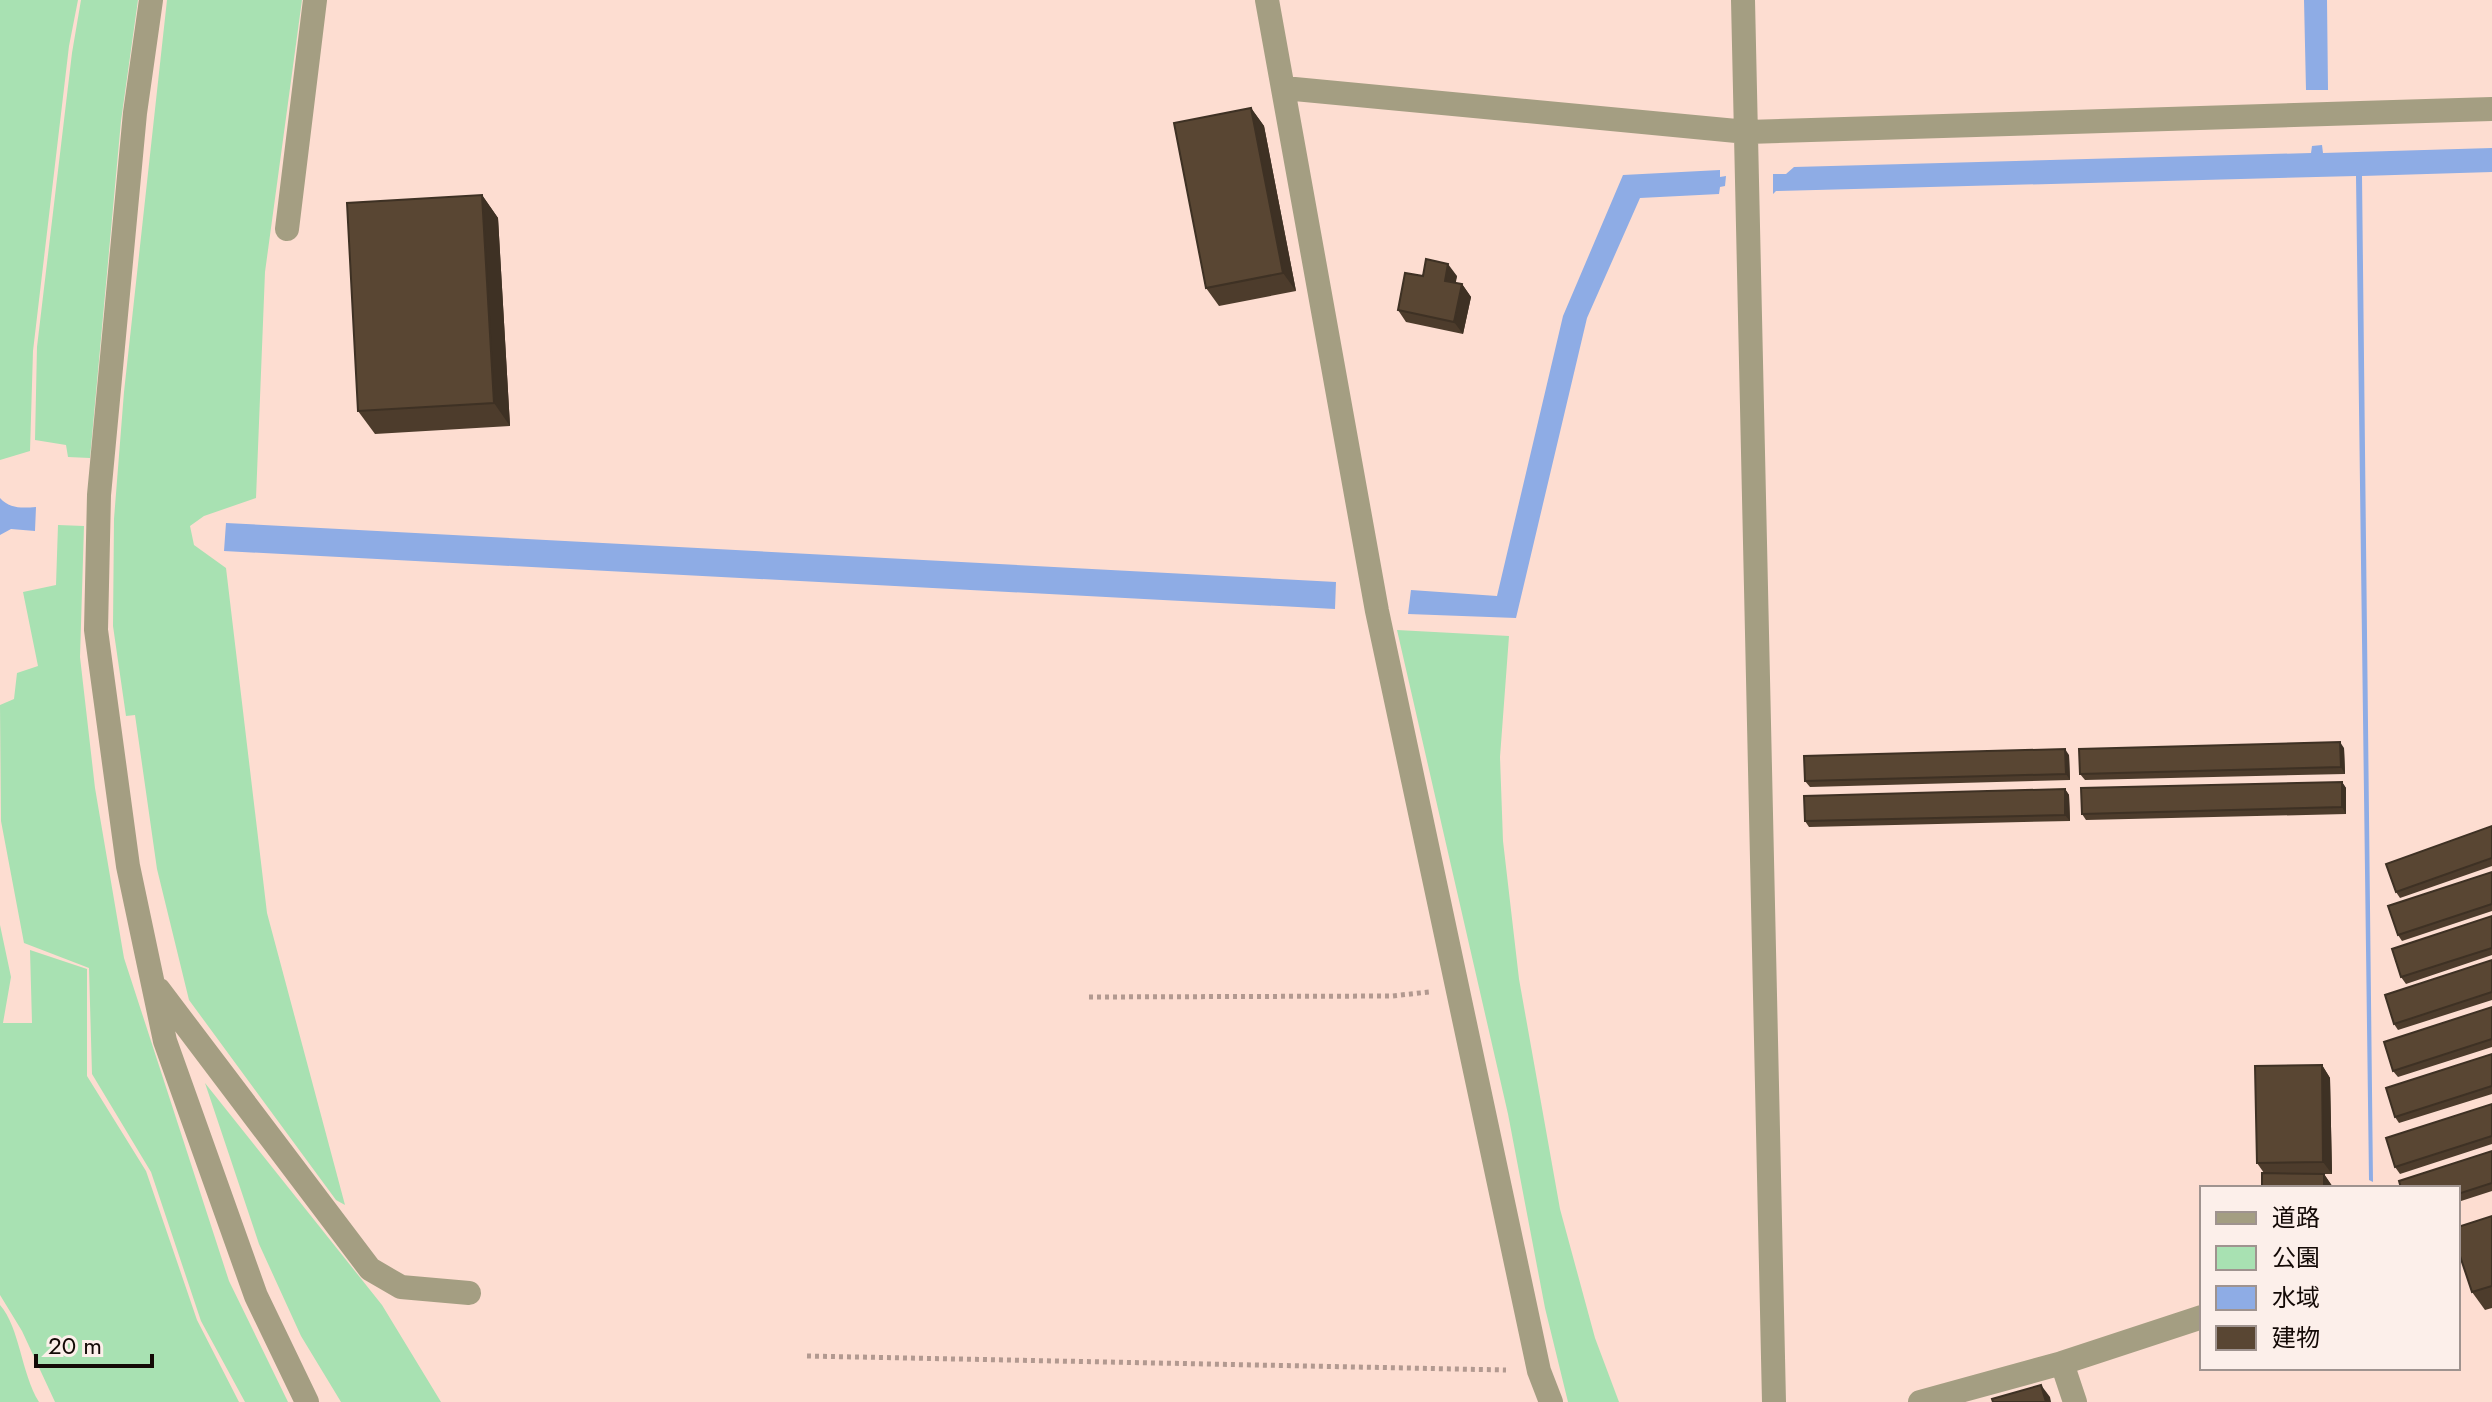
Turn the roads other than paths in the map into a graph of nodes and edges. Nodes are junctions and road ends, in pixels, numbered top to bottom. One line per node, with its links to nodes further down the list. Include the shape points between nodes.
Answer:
1 (151, 0): 9 (street, via 135,113 99,495 96,630 128,866)
2 (315, 0): 8 (street)
3 (1267, 0): 5 (street)
4 (1743, 0): 7 (street)
5 (1284, 88): 7 (street); 14 (street, via 1377,611 1539,1371)
6 (2492, 109): 7 (street)
7 (1747, 132): 15 (street)
8 (287, 229)
9 (153, 982): 10 (street, via 370,1269 401,1287); 13 (street, via 165,1041 256,1296)
10 (469, 1293)
11 (2200, 1318): 12 (street)
12 (2062, 1363): 16 (street); 17 (street)
13 (307, 1402)
14 (1551, 1402)
15 (1774, 1402)
16 (1920, 1402)
17 (2075, 1402)

